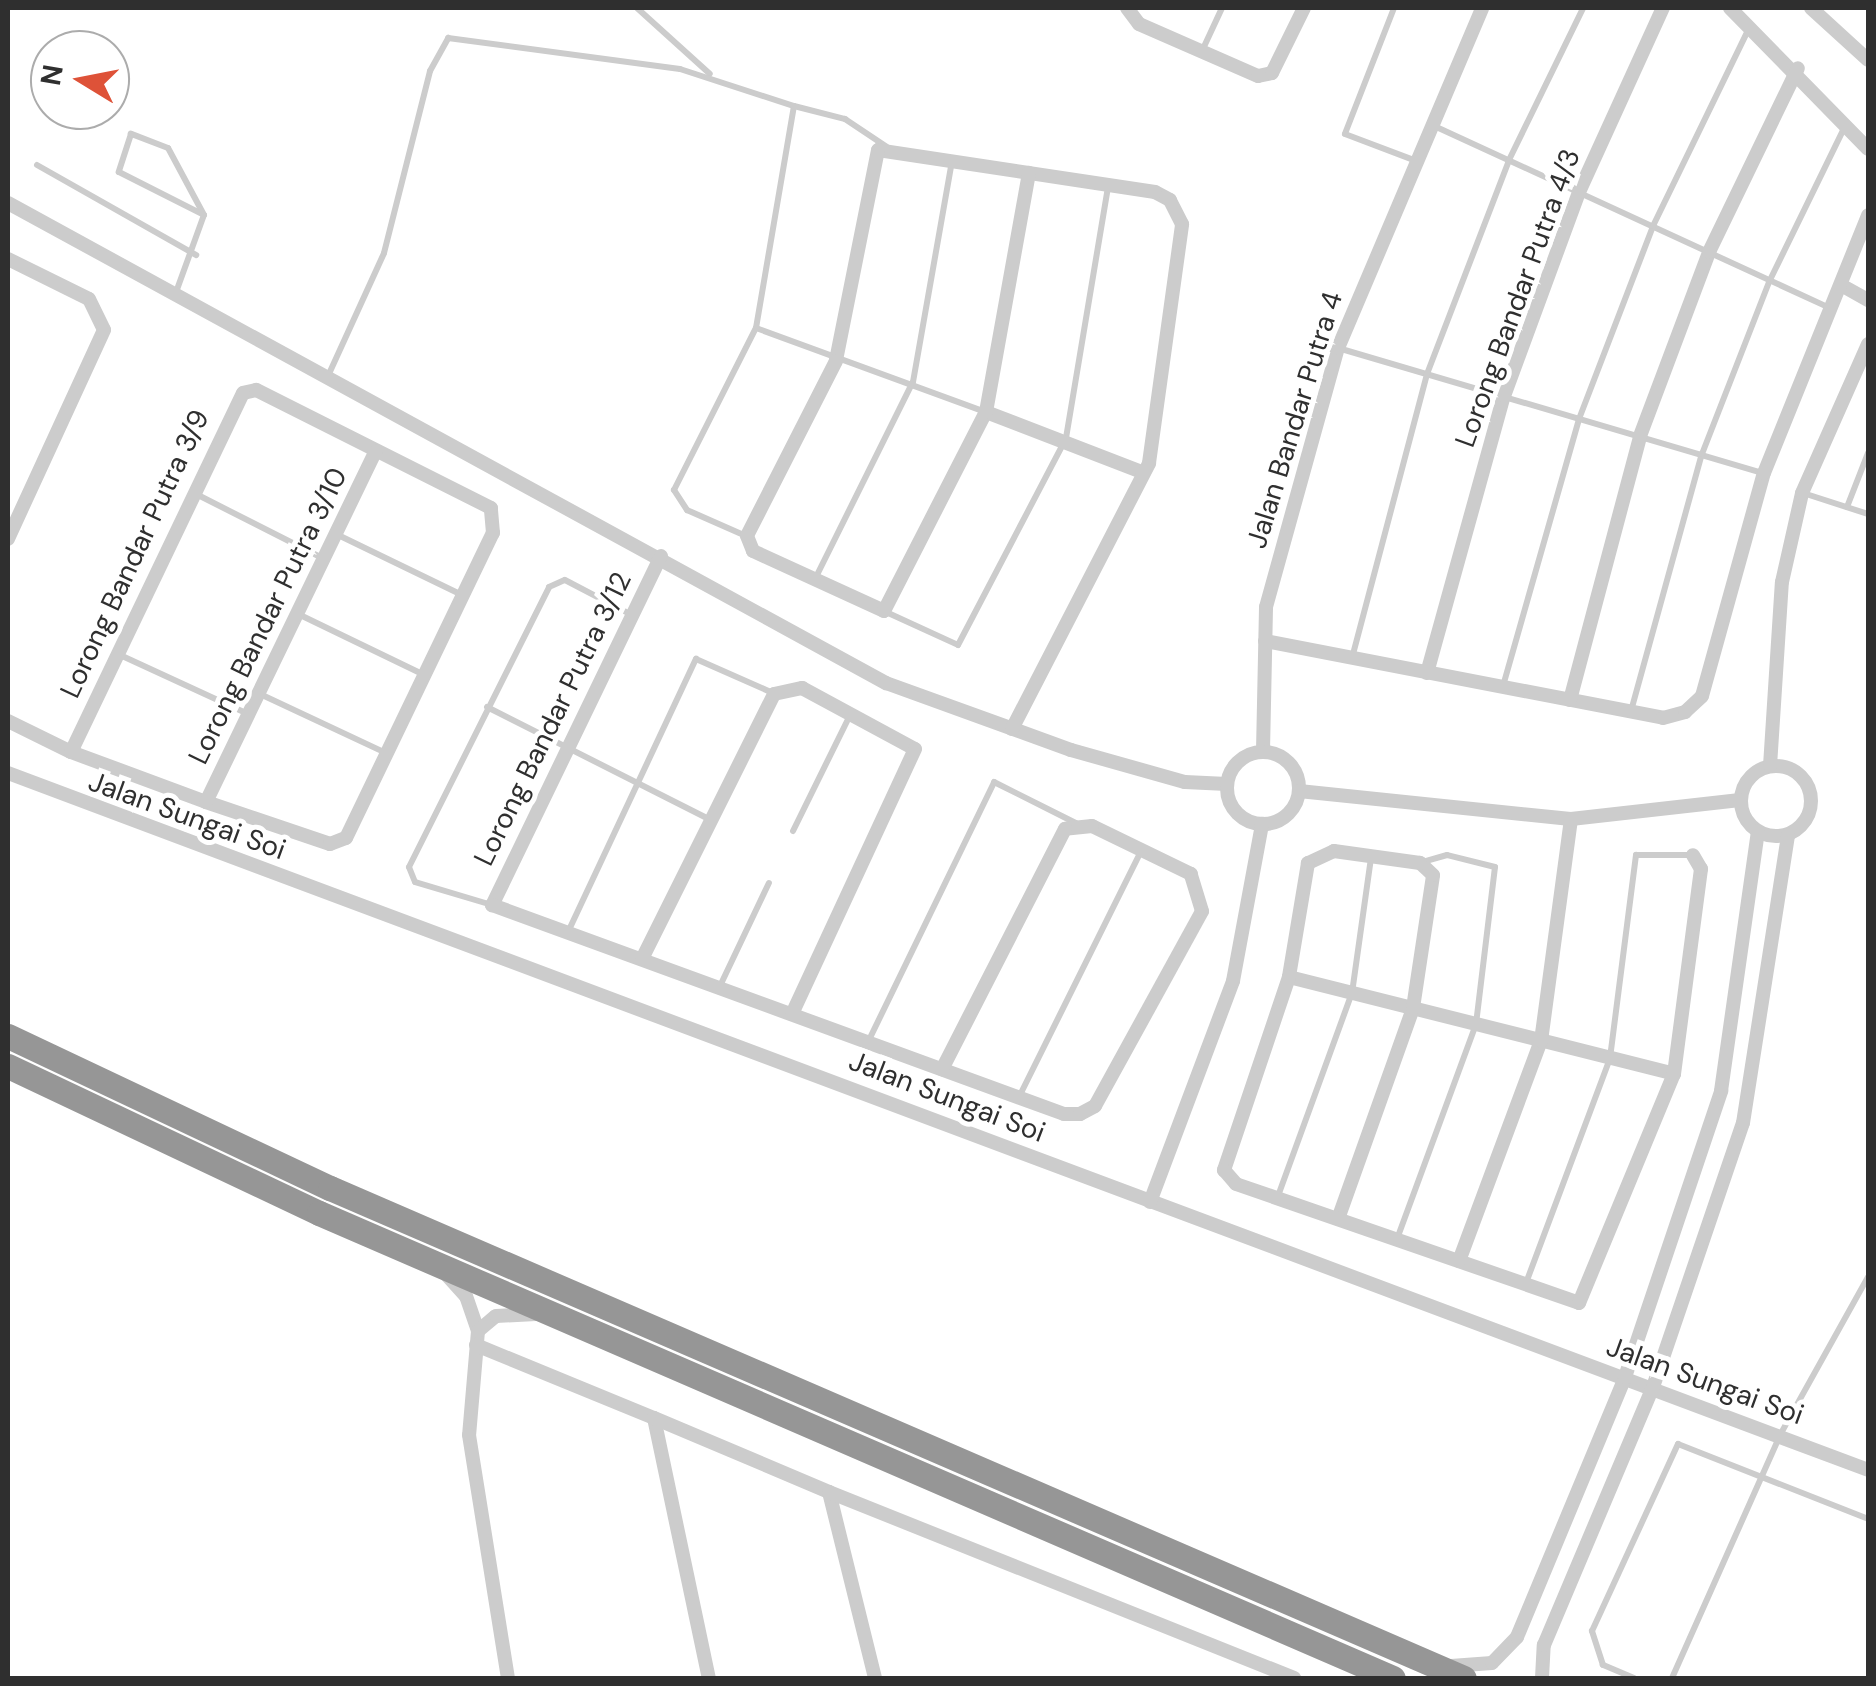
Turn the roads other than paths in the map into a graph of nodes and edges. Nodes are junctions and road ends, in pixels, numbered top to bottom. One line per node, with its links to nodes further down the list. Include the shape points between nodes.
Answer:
1 (637, 8): 15 (lane)
2 (1127, 8): 12 (street, via 1139,24)
3 (1222, 8): 12 (lane)
4 (1304, 8): 12 (street, via 1272,72 1258,76)
5 (1394, 8): 22 (lane, via 1344,134)
6 (1482, 8): 18 (street, Jalan Bandar Putra 4)
7 (1583, 8): 23 (lane)
8 (1664, 8): 27 (street, Lorong Bandar Putra 4/3)
9 (1730, 8): 11 (street)
10 (1811, 8): 13 (street)
11 (1751, 24): 14 (street); 31 (lane)
12 (1202, 52)
13 (1868, 60)
14 (1798, 68): 17 (street); 32 (street)
15 (714, 77): 16 (lane); 45 (lane, via 489,40 443,42 394,224)
16 (794, 106): 19 (lane, via 845,118); 40 (lane)
17 (1848, 121): 20 (street); 35 (lane)
18 (1428, 123): 22 (street, Jalan Bandar Putra 4); 23 (lane)
19 (887, 147): 21 (street); 43 (street, via 871,162)
20 (1868, 149)
21 (952, 158): 25 (street); 46 (lane)
22 (1412, 159): 42 (street, Jalan Bandar Putra 4)
23 (1509, 160): 27 (lane); 44 (lane)
24 (36, 164): 33 (lane)
25 (1029, 173): 26 (street); 48 (street)
26 (1108, 185): 51 (lane); 55 (street, via 1155,192 1182,224)
27 (1579, 192): 31 (lane); 47 (street, Lorong Bandar Putra 4/3)
28 (8, 204): 37 (street)
29 (204, 214): 29 (lane, via 168,148 131,134 119,172); 33 (lane)
30 (1868, 216): 36 (street)
31 (1652, 226): 32 (lane); 49 (lane)
32 (1708, 252): 35 (lane); 50 (street)
33 (196, 255): 37 (lane)
34 (8, 258): 63 (street, via 89,298 102,318 102,341)
35 (1770, 280): 39 (lane); 54 (lane)
36 (1842, 286): 38 (street); 39 (street)
37 (174, 296): 45 (street)
38 (1868, 300)
39 (1830, 308): 56 (street)
40 (756, 328): 43 (lane); 62 (lane, via 674,490 687,510)
41 (1868, 344): 58 (street)
42 (1338, 348): 44 (lane); 71 (street, Jalan Bandar Putra 4, via 1266,608)
43 (836, 361): 46 (lane); 62 (street)
44 (1427, 374): 47 (lane); 73 (lane)
45 (328, 376): 64 (street)
46 (912, 382): 48 (lane); 66 (lane)
47 (1504, 396): 49 (lane); 74 (street, Lorong Bandar Putra 4/3)
48 (986, 412): 51 (street); 69 (street)
49 (1579, 418): 50 (lane); 76 (lane)
50 (1640, 436): 54 (lane); 79 (street)
51 (1066, 438): 55 (street); 69 (lane, via 958,645)
52 (375, 452): 57 (street, Lorong Bandar Putra 3/9, via 256,390 234,401); 61 (street, Lorong Bandar Putra 3/10); 67 (street, via 490,508 492,533)
53 (1868, 453): 59 (lane)
54 (1702, 454): 56 (lane); 82 (lane)
55 (1144, 472): 85 (street)
56 (1764, 473): 82 (street, via 1702,696 1685,712)
57 (190, 492): 65 (lane); 72 (street, Lorong Bandar Putra 3/9)
58 (1802, 493): 59 (lane); 90 (street, via 1782,582)
59 (1848, 507): 60 (lane)
60 (1868, 514)
61 (335, 534): 65 (street, Lorong Bandar Putra 3/10); 67 (lane)
62 (747, 536): 66 (street, via 753,551)
63 (8, 538)
64 (661, 556): 70 (street, Lorong Bandar Putra 3/12); 85 (street, via 886,683)
65 (322, 558): 68 (street, Lorong Bandar Putra 3/10)
66 (813, 582): 69 (street)
67 (462, 595): 75 (street)
68 (295, 612): 75 (lane); 77 (street, Lorong Bandar Putra 3/10)
69 (882, 612)
70 (631, 614): 80 (lane, via 555,582); 86 (street, Lorong Bandar Putra 3/12)
71 (1266, 641): 73 (street); 87 (street, Jalan Bandar Putra 4)
72 (114, 652): 83 (lane); 88 (street, Lorong Bandar Putra 3/9)
73 (1352, 658): 74 (street)
74 (1427, 672): 76 (street)
75 (426, 676): 89 (street)
76 (1503, 687): 79 (street)
77 (258, 693): 83 (street, Lorong Bandar Putra 3/10); 89 (lane)
78 (774, 694): 81 (street, via 802,688); 93 (lane, via 696,659); 98 (street)
79 (1570, 700): 82 (street)
80 (487, 707): 86 (lane); 109 (lane, via 409,867 414,882)
81 (851, 712): 101 (lane); 116 (street, via 906,738 914,765)
82 (1631, 712)
83 (248, 714): 96 (street, Lorong Bandar Putra 3/10)
84 (8, 722): 88 (street)
85 (1012, 729): 92 (street, via 1184,782)
86 (565, 748): 93 (lane); 109 (street, Lorong Bandar Putra 3/12)
87 (1263, 751): 92 (street, via 1237,763); 94 (street, via 1288,762)
88 (71, 752): 96 (street)
89 (390, 754): 96 (street, via 346,838 330,844)
90 (1770, 766): 95 (street, via 1749,778); 103 (street, via 1802,776 1812,798 1806,821)
91 (8, 772): 127 (street, Jalan Sungai Soi)
92 (1228, 784): 100 (street, via 1232,807)
93 (641, 786): 98 (lane); 110 (lane)
94 (1299, 791): 97 (street); 100 (street, via 1289,812)
95 (1740, 800): 97 (street); 102 (street)
96 (206, 802)
97 (1572, 819): 119 (street)
98 (710, 820): 111 (street)
99 (1077, 824): 104 (street); 120 (lane, via 1007,782 986,790); 123 (street, via 1065,829)
100 (1262, 824): 127 (street, via 1233,981)
101 (794, 831)
102 (1758, 832): 103 (street); 136 (street, via 1721,1091)
103 (1788, 835): 137 (street, via 1744,1123)
104 (1142, 850): 125 (lane); 125 (street, via 1191,874 1202,911 1095,1106 1064,1114)
105 (1693, 855): 121 (lane, via 1636,855); 124 (street, via 1701,869)
106 (1371, 856): 107 (street); 112 (street, via 1323,852 1304,872); 114 (lane)
107 (1420, 862): 115 (street, via 1433,875); 117 (lane, via 1446,856 1494,867)
108 (768, 883): 113 (lane)
109 (492, 904): 110 (street)
110 (568, 932): 111 (street)
111 (642, 959): 113 (street)
112 (1289, 977): 114 (street); 126 (street, via 1224,1170)
113 (719, 988): 116 (street)
114 (1352, 993): 115 (street); 126 (lane)
115 (1413, 1008): 117 (street); 128 (street)
116 (792, 1014): 120 (street)
117 (1476, 1024): 119 (street); 129 (lane)
118 (8, 1036): 144 (highway, via 330,1188)
119 (1541, 1041): 121 (street); 130 (street)
120 (868, 1042): 123 (street)
121 (1610, 1058): 124 (street); 133 (lane)
122 (8, 1066): 131 (highway)
123 (942, 1069): 125 (street)
124 (1674, 1074): 133 (street, via 1579,1303)
125 (1018, 1097)
126 (1277, 1198): 128 (street)
127 (1150, 1202): 136 (street, Jalan Sungai Soi)
128 (1338, 1219): 129 (street)
129 (1397, 1240): 130 (street)
130 (1459, 1261): 133 (street)
131 (436, 1264): 134 (highway); 135 (street, via 466,1296)
132 (1868, 1277): 139 (lane)
133 (1525, 1284)
134 (556, 1316): 135 (street, via 496,1316); 149 (highway)
135 (477, 1338): 138 (street); 145 (street, via 469,1435)
136 (1625, 1377): 137 (street, Jalan Sungai Soi); 144 (street, via 1508,1651 1492,1663)
137 (1652, 1386): 139 (street, Jalan Sungai Soi); 151 (street, via 1544,1645)
138 (654, 1418): 142 (street); 146 (street)
139 (1780, 1435): 140 (street, Jalan Sungai Soi); 141 (lane)
140 (1868, 1470)
141 (1762, 1474): 143 (lane); 152 (lane, via 1690,1443 1670,1452 1592,1632 1602,1665); 153 (lane)
142 (829, 1492): 147 (street); 148 (street)
143 (1868, 1519)
144 (1425, 1664): 150 (highway)
145 (508, 1678)
146 (709, 1678)
147 (875, 1678)
148 (1294, 1678)
149 (1393, 1678)
150 (1464, 1678)
151 (1542, 1678)
152 (1634, 1678)
153 (1672, 1678)

